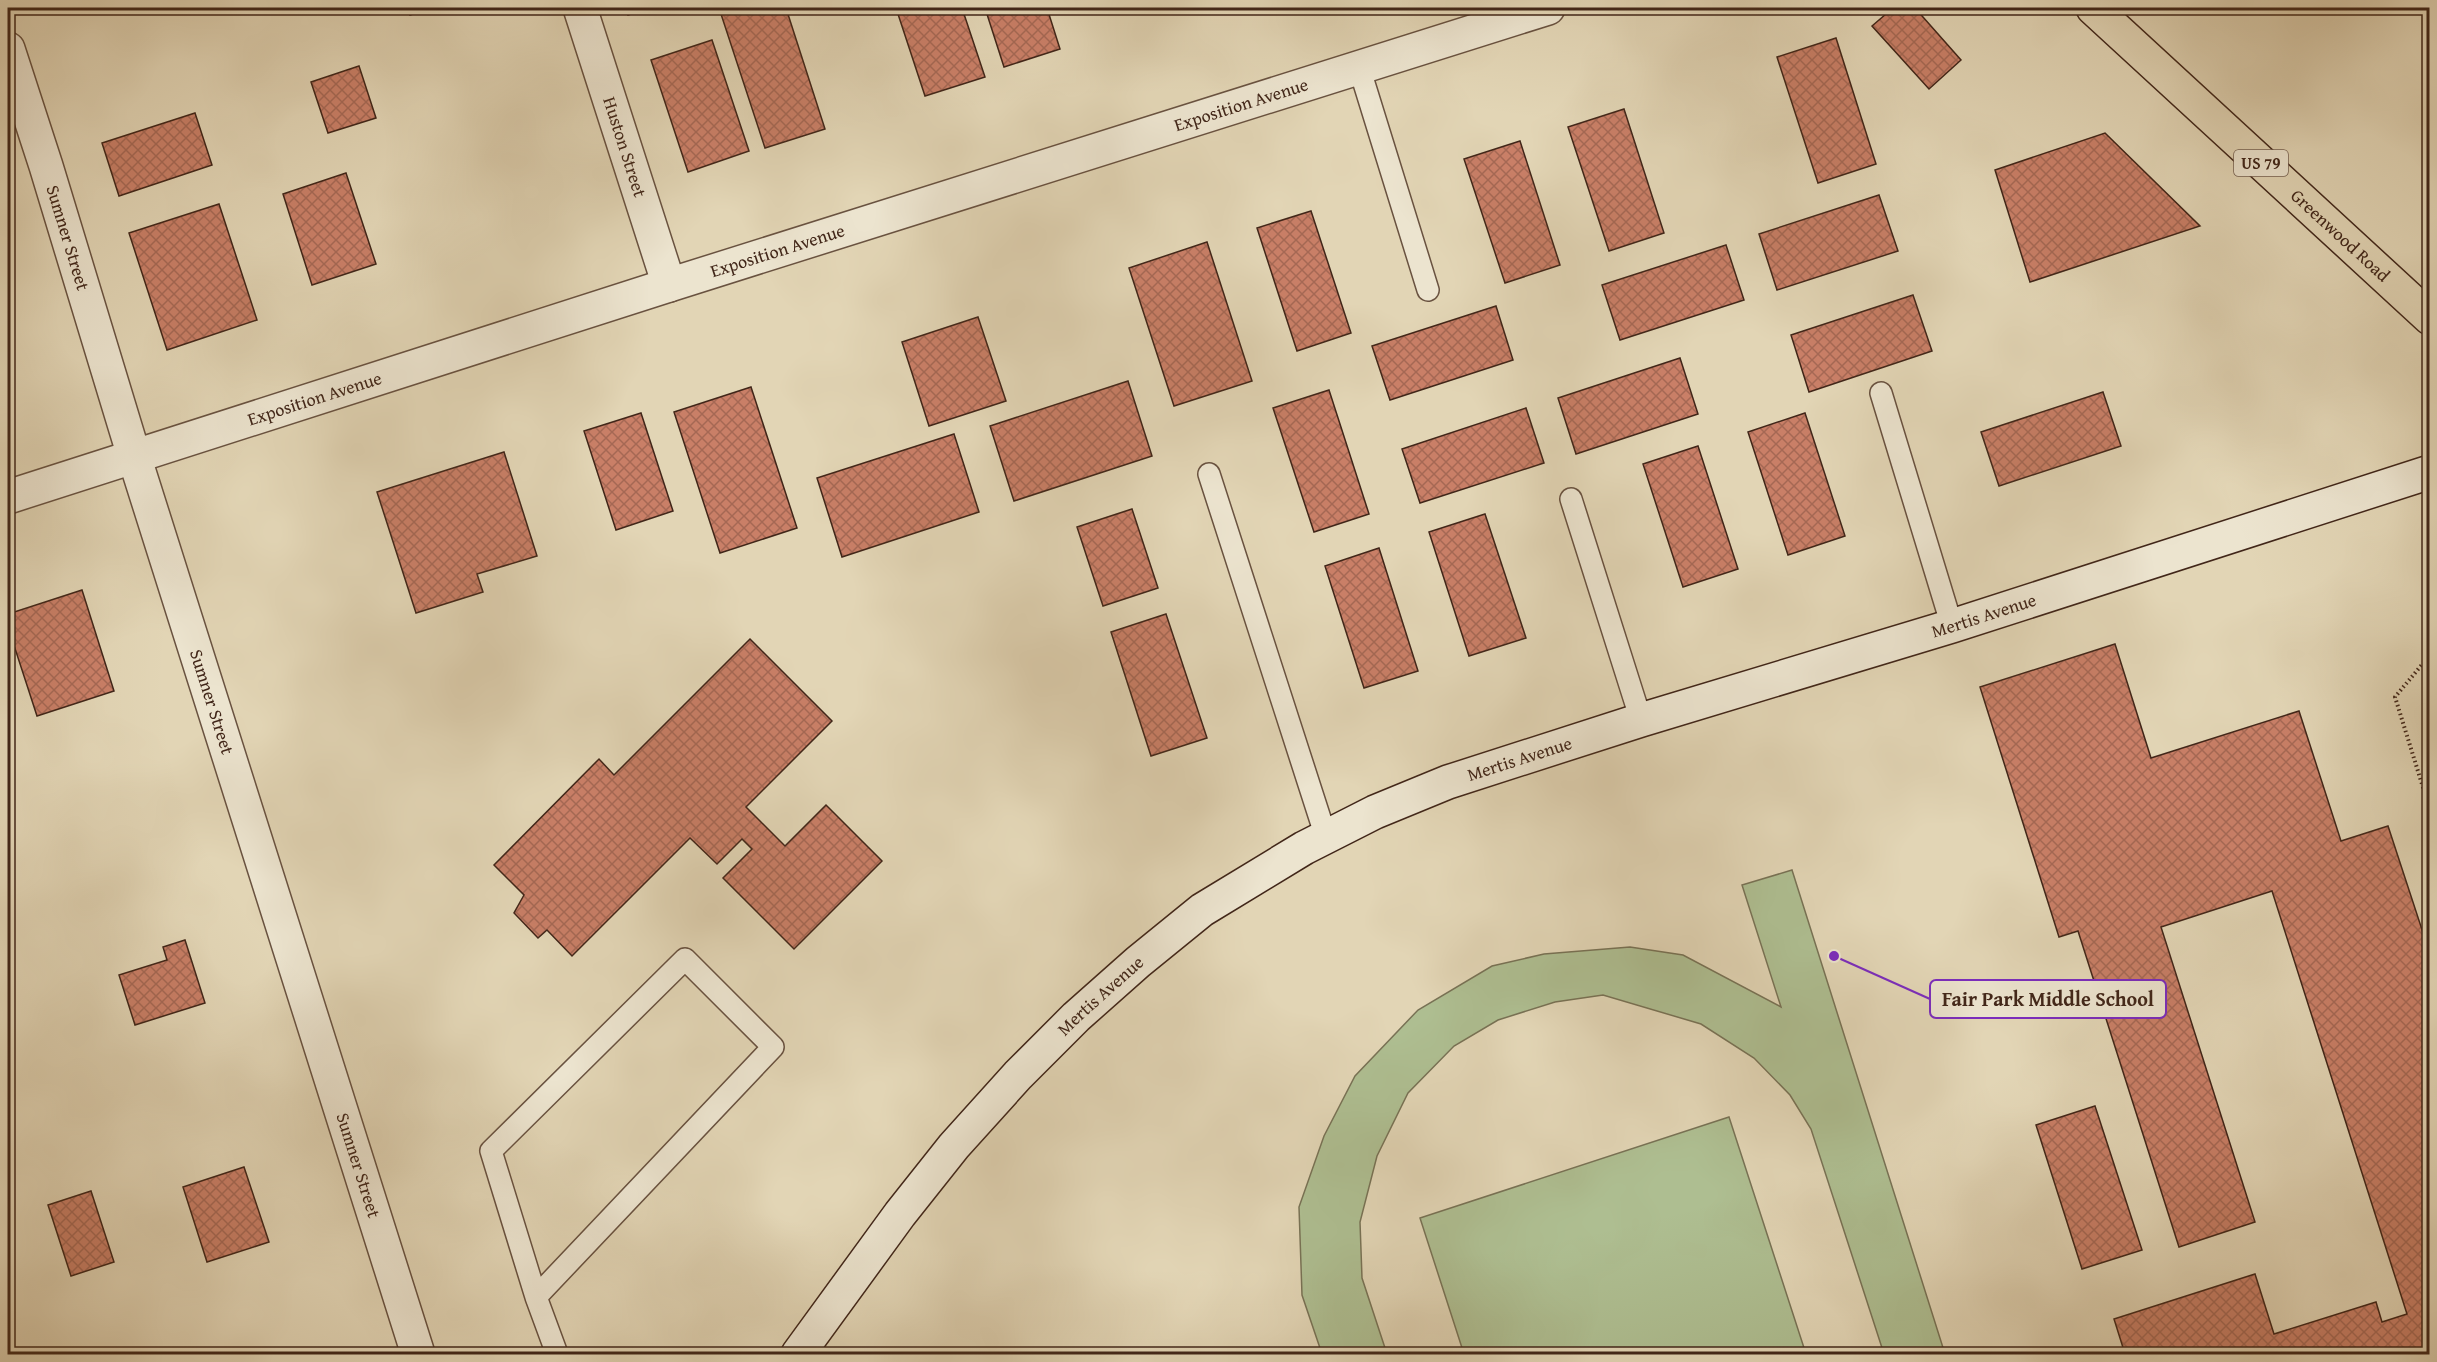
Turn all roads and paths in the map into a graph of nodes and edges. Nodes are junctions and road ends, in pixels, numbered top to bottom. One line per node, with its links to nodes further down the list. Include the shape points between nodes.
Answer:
1 (580, 8): 6 (street, Huston Street)
2 (1548, 8): 5 (street, Exposition Avenue)
3 (2093, 8): 8 (main road, Greenwood Road / US 79)
4 (8, 49): 10 (street, Sumner Street)
5 (1359, 67): 6 (street, Exposition Avenue); 7 (lane)
6 (669, 285): 10 (street, Exposition Avenue)
7 (1428, 290)
8 (2430, 318)
9 (1881, 393): 15 (lane)
10 (134, 456): 13 (street, Exposition Avenue); 21 (street, Sumner Street)
11 (2430, 472): 15 (street, Mertis Avenue)
12 (1209, 474): 19 (lane)
13 (8, 497)
14 (1571, 499): 17 (lane)
15 (1952, 626): 17 (street, Mertis Avenue)
16 (2430, 655): 18 (path, via 2395,697)
17 (1641, 720): 19 (street, Mertis Avenue, via 1448,782)
18 (2430, 810)
19 (1326, 837): 23 (street, Mertis Avenue, via 1202,910 1076,1017 954,1146)
20 (536, 1297): 20 (lane, via 773,1047 685,959 491,1151); 22 (lane)
21 (418, 1354)
22 (557, 1354)
23 (798, 1354)

